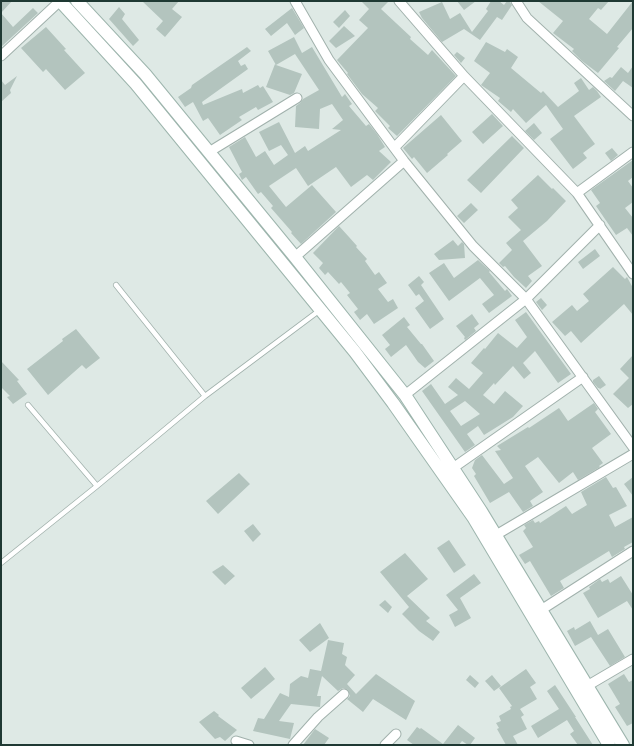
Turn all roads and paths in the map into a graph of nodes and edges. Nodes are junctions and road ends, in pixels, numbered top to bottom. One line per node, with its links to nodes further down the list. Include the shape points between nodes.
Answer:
1 (60, 1): 6 (street); 22 (main road, via 136,84)
2 (76, 1): 11 (main road, via 145,74)
3 (295, 1): 10 (street, via 329,60)
4 (399, 1): 7 (street)
5 (516, 1): 9 (street, via 527,18)
6 (1, 56)
7 (464, 76): 10 (street); 14 (street)
8 (297, 98): 11 (street)
9 (633, 116)
10 (395, 147): 13 (street)
11 (209, 152): 17 (main road)
12 (633, 152): 14 (street)
13 (404, 161): 17 (street); 21 (street, via 473,246)
14 (577, 193): 15 (street)
15 (600, 226): 18 (street); 21 (street)
16 (633, 255): 18 (street)
17 (295, 257): 24 (main road)
18 (625, 261): 19 (street)
19 (633, 274)
20 (116, 286): 25 (lane)
21 (526, 299): 23 (street); 24 (street)
22 (320, 310): 25 (lane); 43 (main road, via 393,403 473,517)
23 (583, 377): 27 (street); 29 (street)
24 (405, 394): 29 (main road)
25 (205, 396): 30 (lane)
26 (28, 405): 30 (lane)
27 (633, 447)
28 (633, 454): 31 (street)
29 (453, 468): 31 (main road)
30 (97, 486): 33 (lane)
31 (496, 535): 34 (main road)
32 (633, 551): 34 (street)
33 (1, 563)
34 (541, 610): 36 (main road)
35 (633, 659): 36 (street)
36 (587, 686): 44 (main road)
37 (344, 694): 41 (street, via 318,717)
38 (396, 734): 42 (street)
39 (236, 741): 40 (street)
40 (249, 745)
41 (293, 745)
42 (385, 745)
43 (609, 745)
44 (623, 745)

